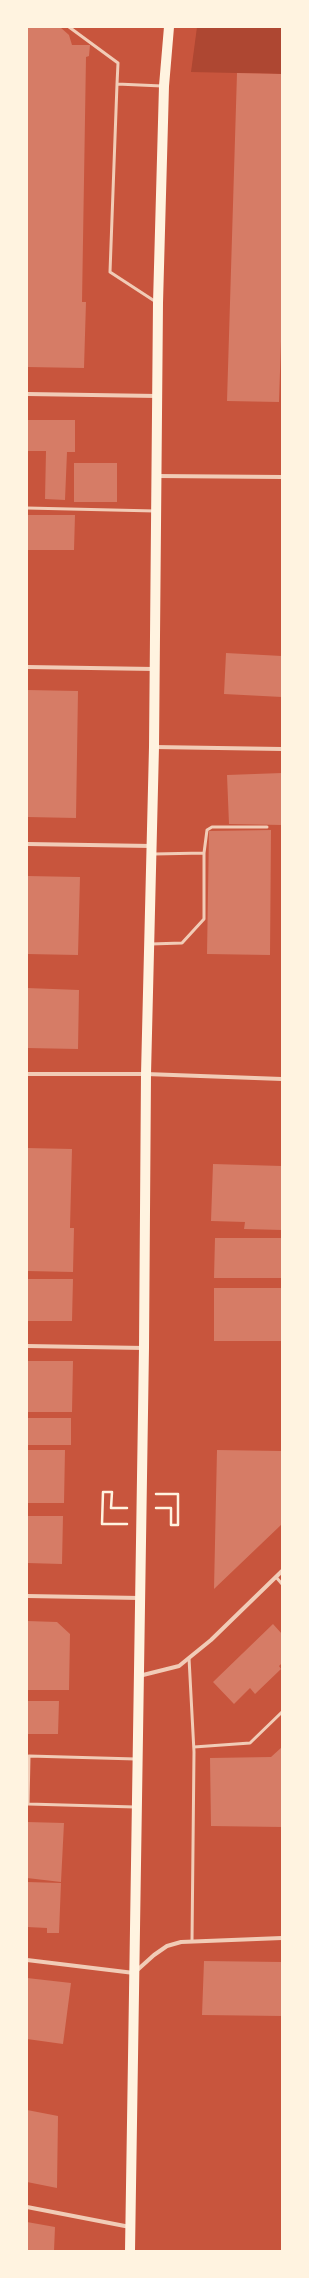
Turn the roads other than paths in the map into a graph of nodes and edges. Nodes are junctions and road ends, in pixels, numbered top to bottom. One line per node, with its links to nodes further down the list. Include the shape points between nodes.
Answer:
1 (69, 27): 3 (lane, via 118,63)
2 (169, 27): 4 (main road)
3 (117, 84): 4 (lane); 5 (lane, via 110,272)
4 (164, 86): 5 (main road)
5 (158, 304): 7 (main road)
6 (27, 394): 7 (street)
7 (157, 396): 8 (main road)
8 (156, 476): 9 (street); 11 (main road)
9 (282, 477)
10 (27, 508): 11 (lane)
11 (156, 511): 13 (main road)
12 (27, 667): 13 (street)
13 (154, 669): 14 (main road)
14 (154, 747): 15 (street); 18 (main road)
15 (282, 749)
16 (266, 827): 19 (lane, via 212,827 206,835)
17 (27, 844): 18 (street)
18 (151, 850): 19 (lane); 20 (main road)
19 (204, 853): 20 (lane, via 204,919 182,943)
20 (150, 944): 22 (main road)
21 (27, 1074): 22 (street)
22 (146, 1074): 23 (street); 25 (main road)
23 (282, 1079)
24 (27, 1346): 25 (street)
25 (144, 1348): 30 (main road)
26 (282, 1571): 27 (street)
27 (276, 1577): 28 (lane); 31 (street, via 212,1640)
28 (282, 1584)
29 (27, 1596): 30 (street)
30 (140, 1598): 32 (main road)
31 (189, 1658): 32 (street, via 179,1666); 34 (lane)
32 (139, 1676): 35 (main road)
33 (282, 1712): 34 (lane, via 250,1743)
34 (194, 1747): 38 (lane)
35 (138, 1759): 36 (main road); 36 (lane, via 29,1756 28,1804)
36 (137, 1807): 40 (main road)
37 (282, 1938): 38 (street)
38 (192, 1941): 40 (street, via 167,1946)
39 (27, 1960): 40 (street)
40 (134, 1973): 42 (main road)
41 (27, 2207): 42 (street)
42 (130, 2227): 43 (main road)
43 (130, 2251)

